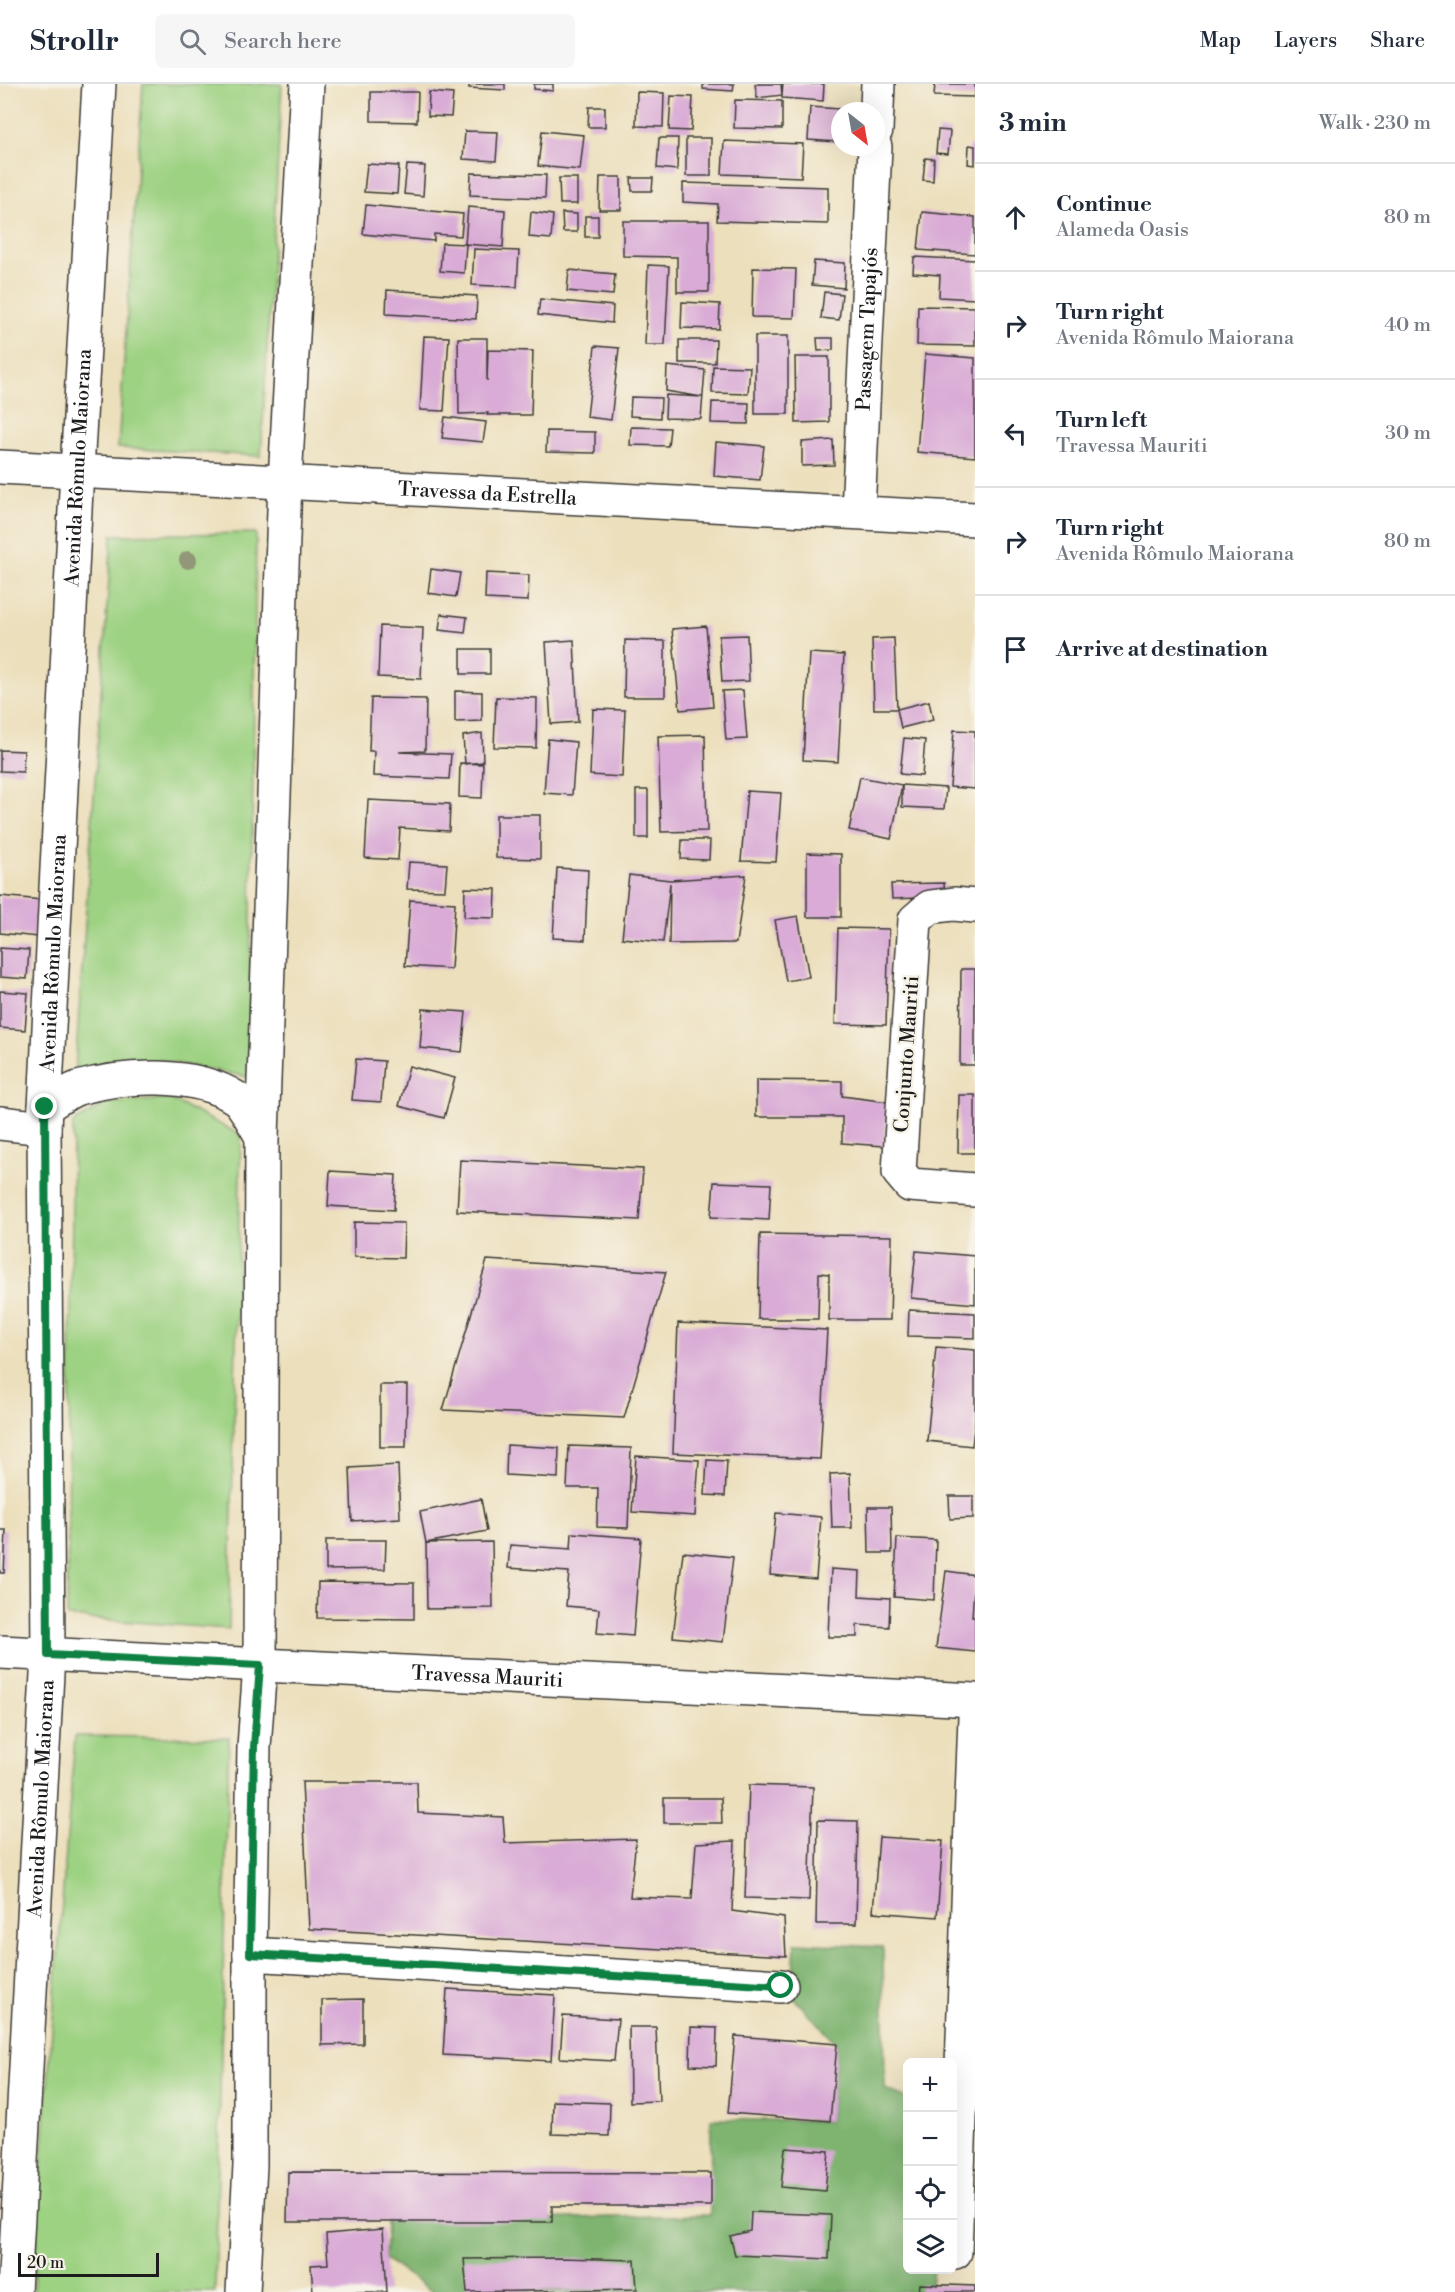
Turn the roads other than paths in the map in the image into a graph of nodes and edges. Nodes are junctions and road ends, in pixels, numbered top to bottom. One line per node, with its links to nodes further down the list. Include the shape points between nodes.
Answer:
1 (99, 84): 7 (street, Avenida Rômulo Maiorana)
2 (307, 84): 8 (street)
3 (878, 84): 4 (street)
4 (877, 102)
5 (875, 156): 9 (street, Passagem Tapajós)
6 (0, 467): 7 (street, Travessa da Estrella)
7 (77, 470): 8 (street, Travessa da Estrella); 12 (street, Avenida Rômulo Maiorana)
8 (285, 481): 9 (street, Travessa da Estrella); 14 (street)
9 (858, 512): 10 (street, Travessa da Estrella)
10 (975, 519)
11 (975, 906): 15 (street, Conjunto Mauriti, via 930,907 915,920 899,1172 910,1185)
12 (45, 1117): 13 (street); 14 (street, via 76,1089 131,1079 177,1078 238,1099); 17 (street, Avenida Rômulo Maiorana)
13 (0, 1123)
14 (262, 1137): 18 (street)
15 (975, 1190)
16 (0, 1653): 17 (street, Travessa Mauriti)
17 (48, 1655): 18 (street, Travessa Mauriti); 24 (street, Avenida Rômulo Maiorana)
18 (260, 1665): 19 (street, Travessa Mauriti); 21 (street, via 254,1747)
19 (975, 1700)
20 (975, 1718): 23 (street)
21 (250, 1954): 22 (street); 25 (street, via 250,2166)
22 (781, 1986)
23 (956, 2220)
24 (14, 2292)
25 (243, 2292)

